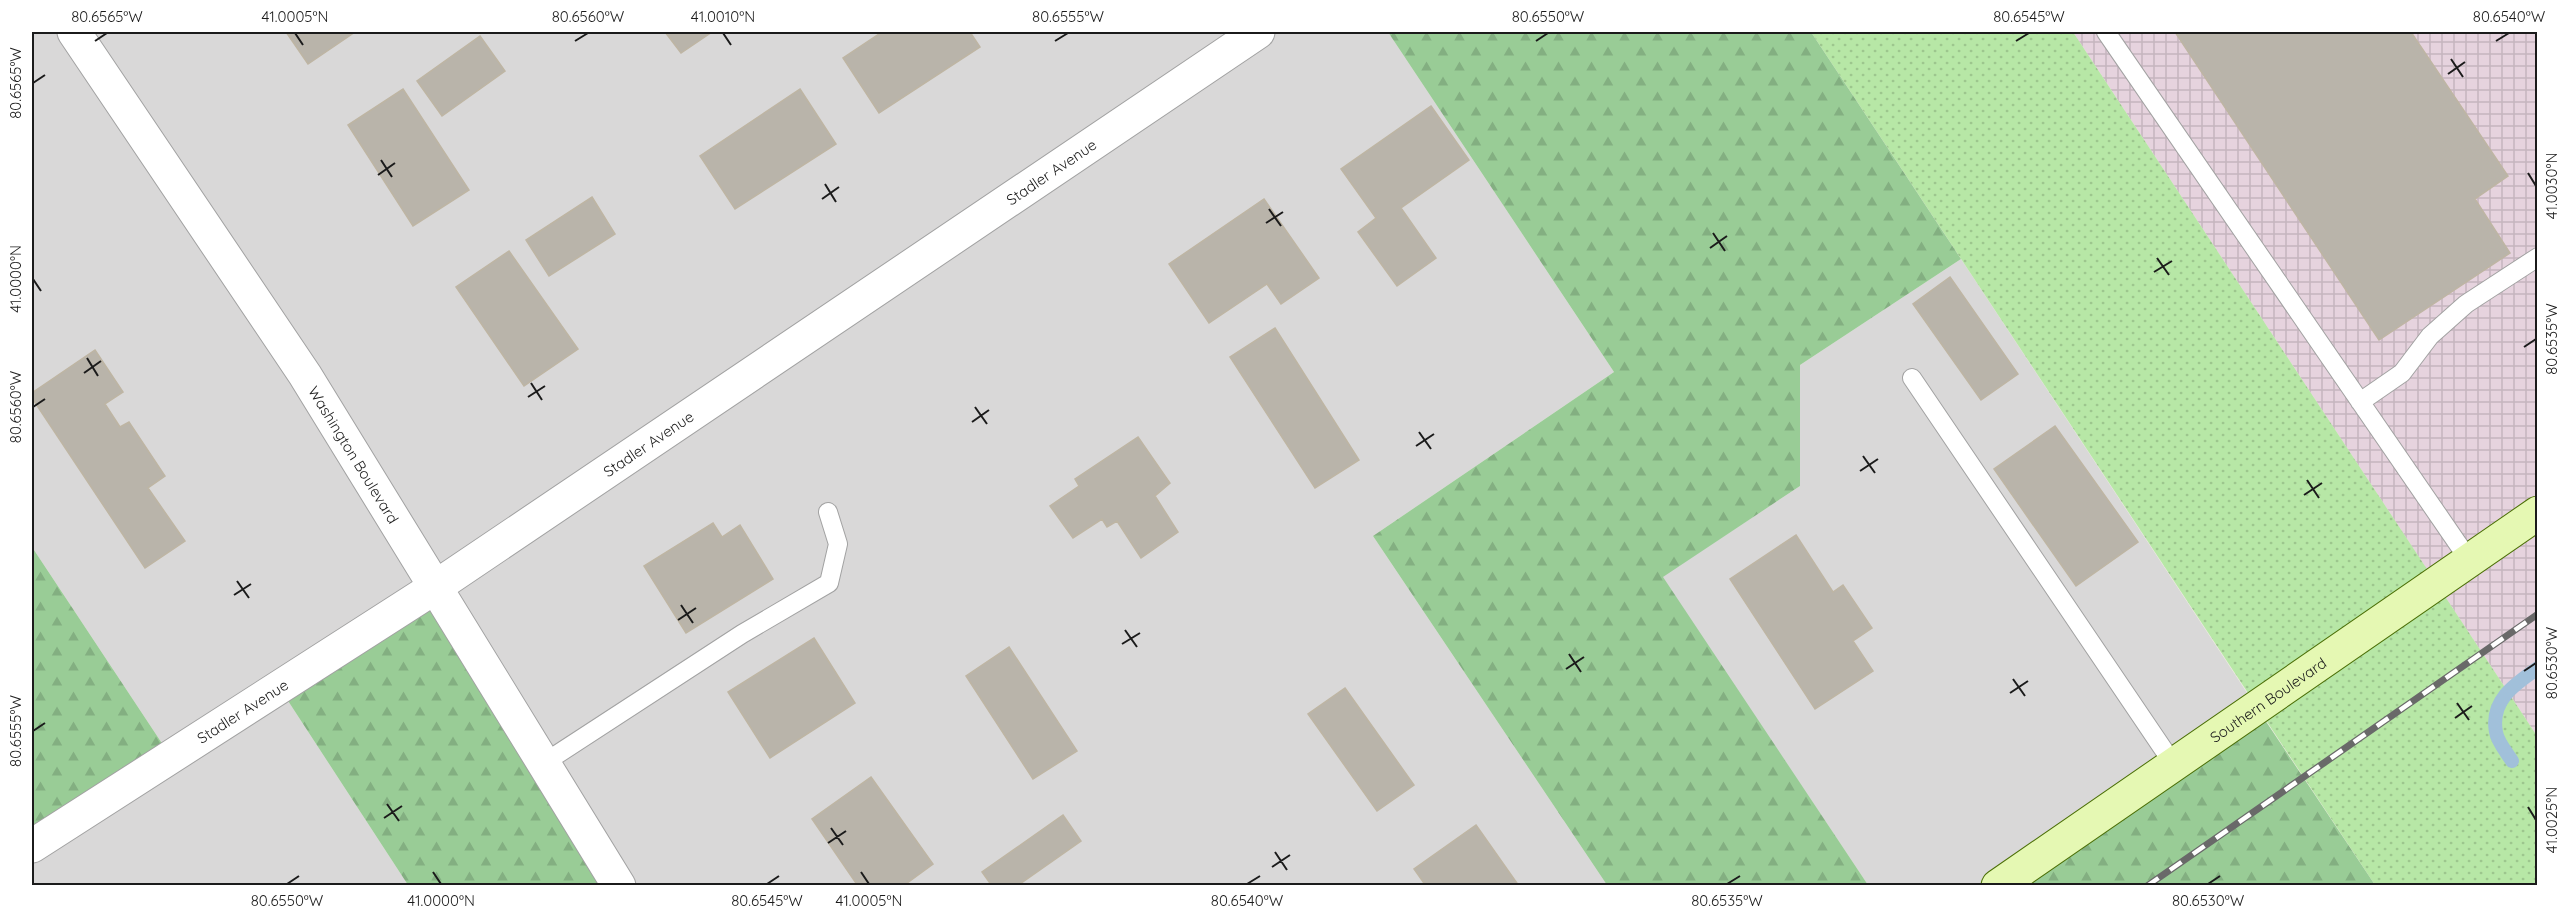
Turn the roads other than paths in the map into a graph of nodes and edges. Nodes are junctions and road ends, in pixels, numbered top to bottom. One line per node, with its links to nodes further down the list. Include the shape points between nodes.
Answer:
1 (75, 32): 10 (street, Washington Boulevard, via 305,375)
2 (1258, 32): 10 (street, Stadler Avenue)
3 (2106, 32): 6 (lane)
4 (2538, 257): 6 (lane, via 2466,304 2430,336 2402,374)
5 (1912, 378): 12 (lane)
6 (2360, 402): 9 (lane)
7 (828, 512): 11 (lane, via 838,544 829,583 742,634)
8 (2538, 513): 9 (street, Southern Boulevard)
9 (2469, 560): 12 (street, Southern Boulevard)
10 (437, 586): 11 (street, Washington Boulevard); 13 (street, Stadler Avenue)
11 (544, 763): 14 (street, Washington Boulevard)
12 (2174, 765): 15 (street, Southern Boulevard)
13 (32, 846)
14 (619, 885)
15 (1998, 885)

